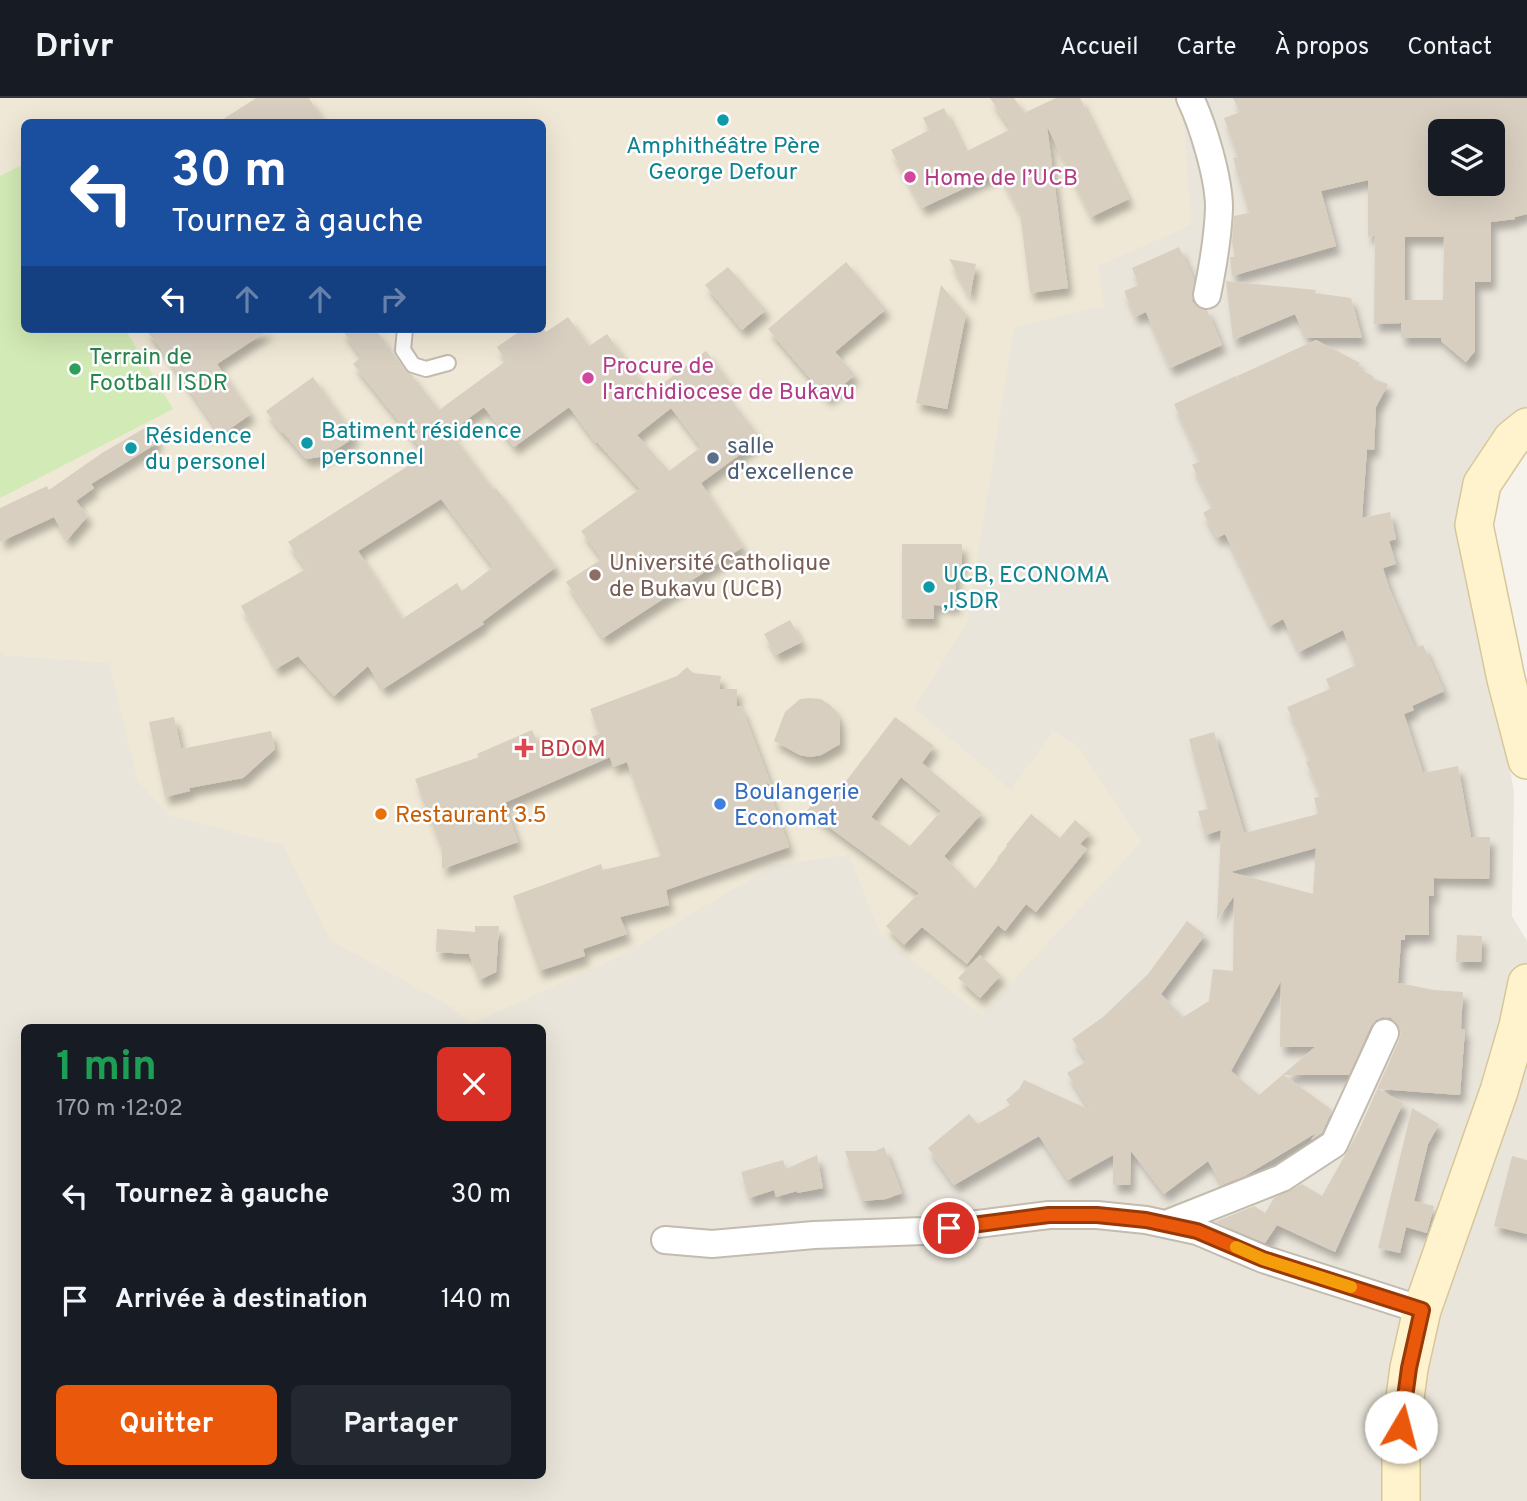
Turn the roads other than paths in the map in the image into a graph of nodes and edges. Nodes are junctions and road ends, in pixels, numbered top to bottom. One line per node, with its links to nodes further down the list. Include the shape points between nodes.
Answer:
1 (1190, 98): 2 (street, via 1200,119 1219,205)
2 (1207, 295)
3 (405, 333): 4 (lane, via 403,350 412,365 426,369)
4 (447, 363)
5 (1527, 427): 6 (street, via 1512,439 1482,484 1474,525)
6 (1527, 760)
7 (1527, 983): 11 (street, via 1499,1091)
8 (1385, 1033): 9 (street, via 1334,1144 1282,1178)
9 (1166, 1224): 10 (street, via 1097,1215 1049,1215 923,1231 712,1244); 11 (street)
10 (665, 1240)
11 (1422, 1310): 12 (street, via 1401,1427)
12 (1401, 1501)

